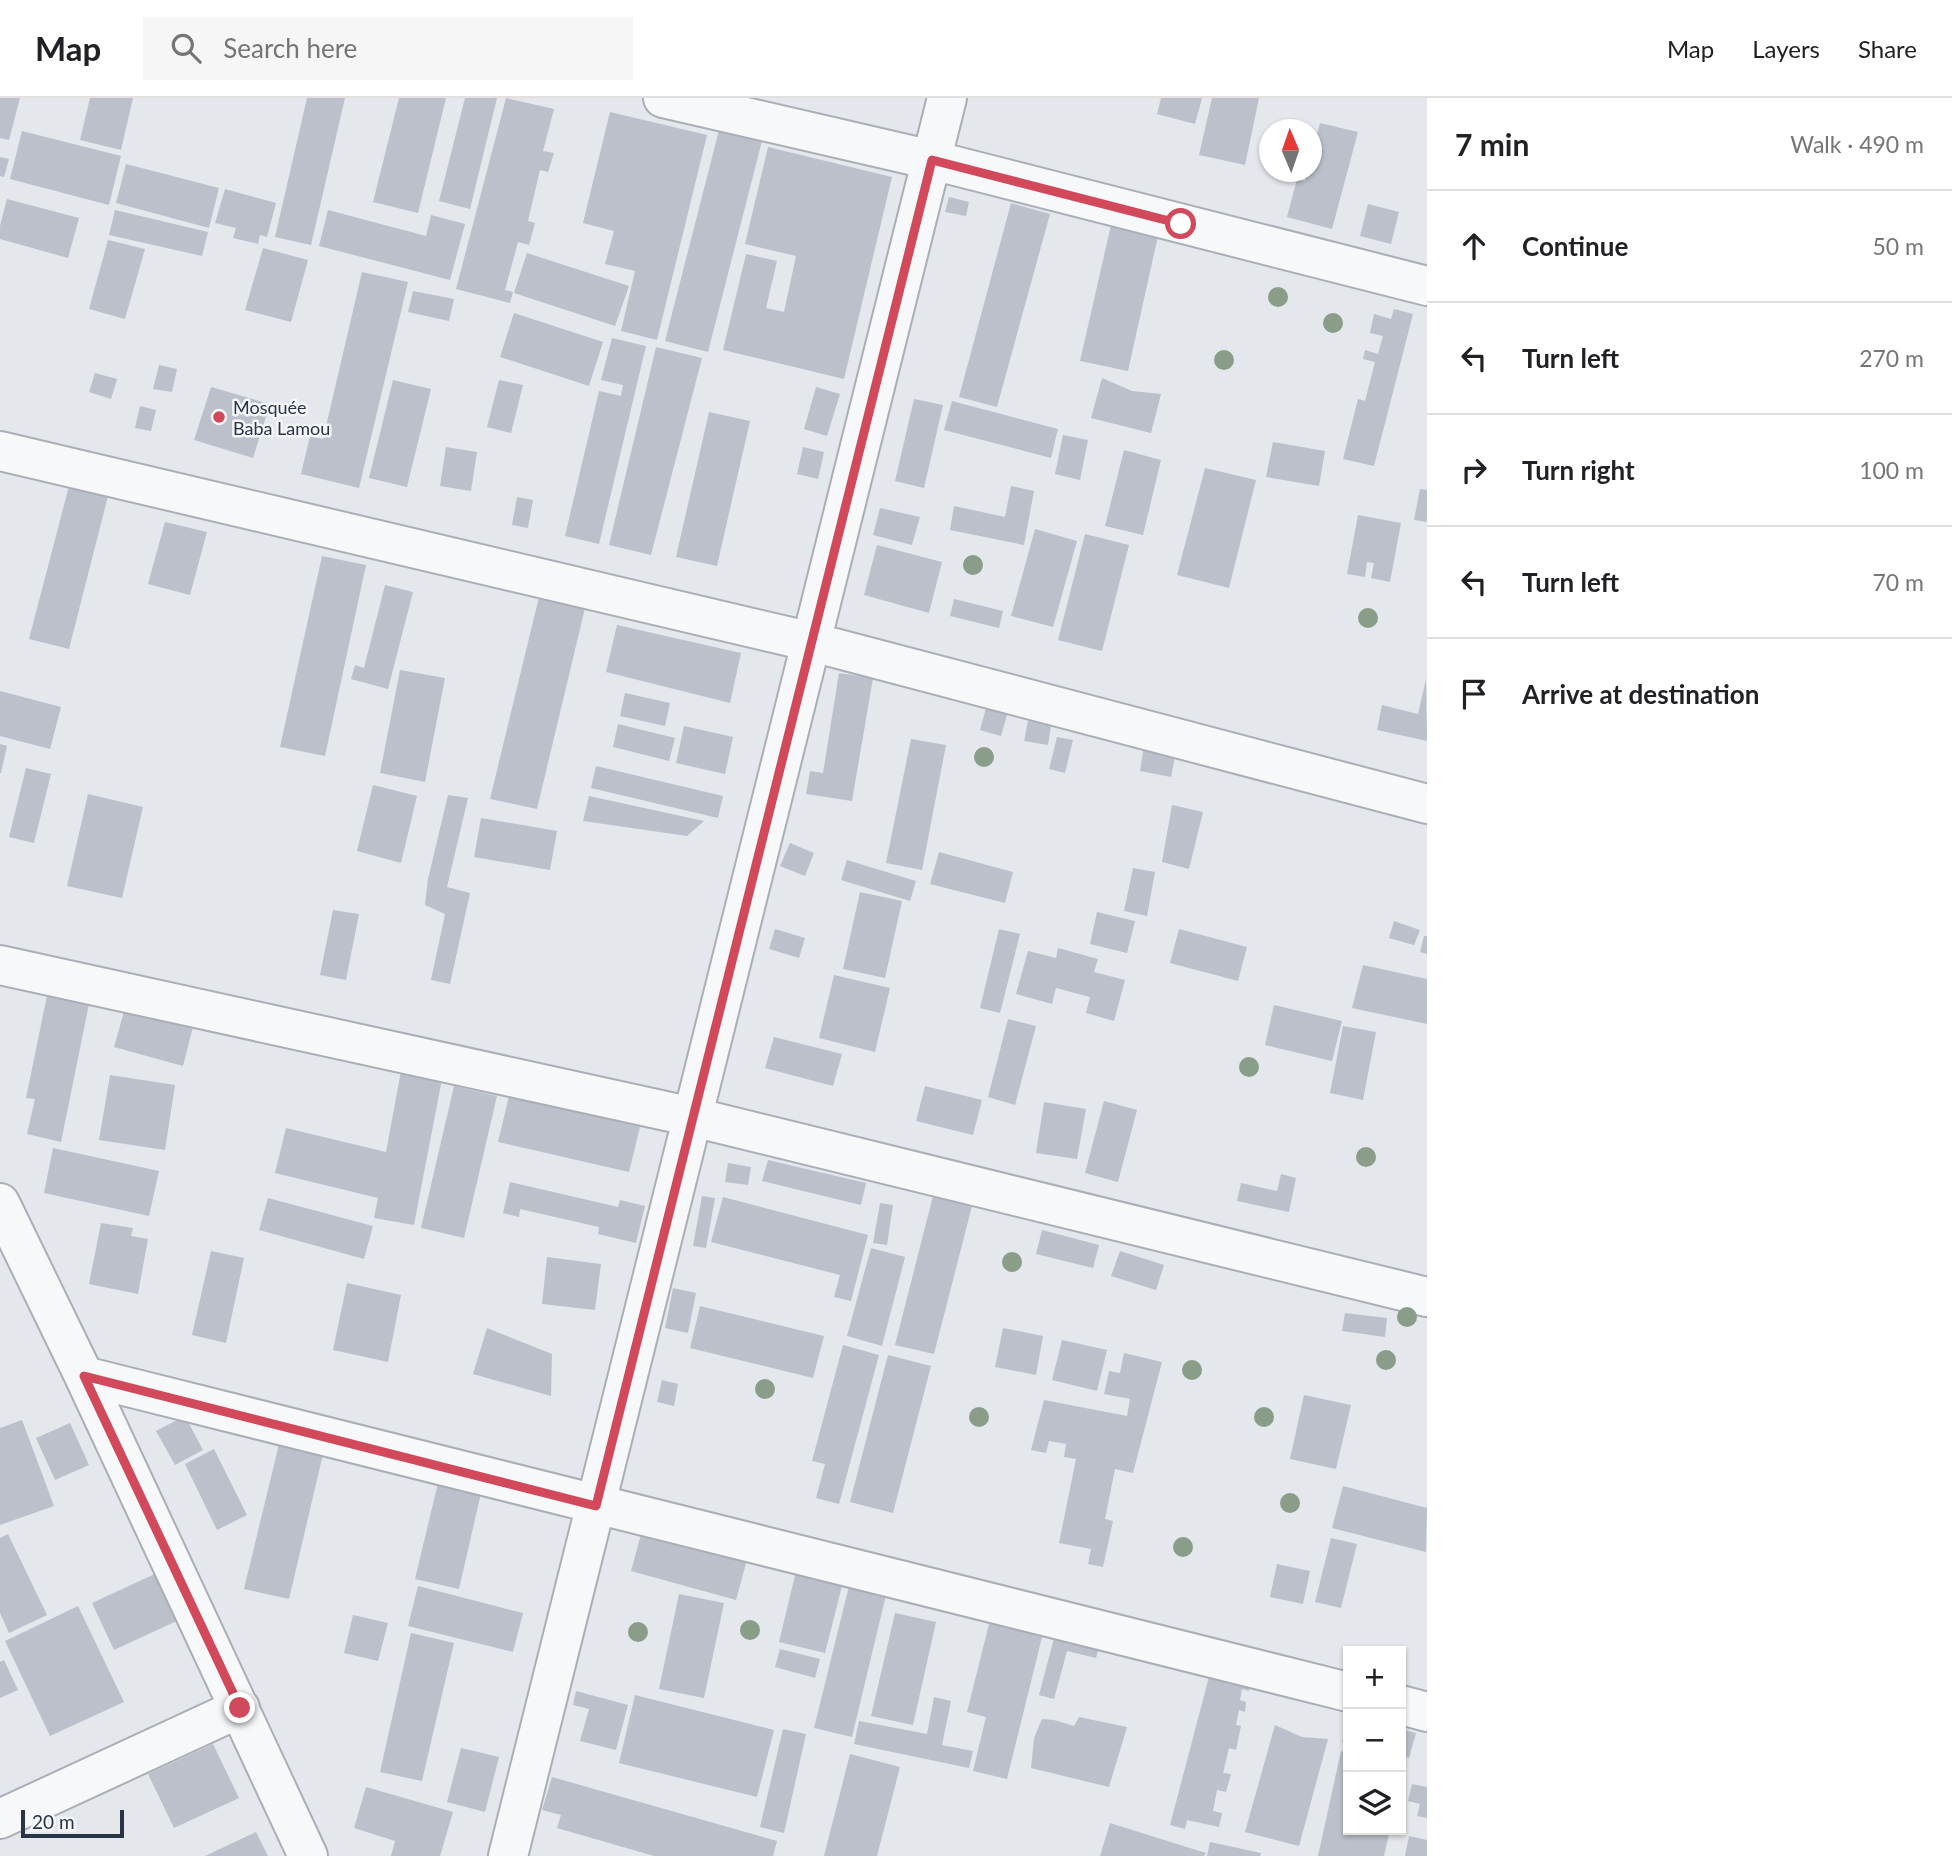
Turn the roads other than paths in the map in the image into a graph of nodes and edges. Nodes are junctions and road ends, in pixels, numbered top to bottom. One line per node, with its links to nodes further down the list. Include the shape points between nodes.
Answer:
1 (663, 98): 3 (street)
2 (947, 98): 3 (street)
3 (932, 160): 4 (street); 6 (street)
4 (1426, 283)
5 (0, 451): 6 (street)
6 (812, 642): 7 (street); 9 (street)
7 (1427, 803)
8 (0, 965): 9 (street)
9 (693, 1117): 11 (street); 13 (street)
10 (0, 1203): 12 (street)
11 (1427, 1297)
12 (84, 1376): 13 (street); 16 (street)
13 (596, 1506): 14 (street); 20 (street)
14 (1343, 1691)
15 (1406, 1706): 17 (street)
16 (240, 1708): 18 (street); 19 (street)
17 (1427, 1712)
18 (0, 1819)
19 (308, 1856)
20 (508, 1856)

